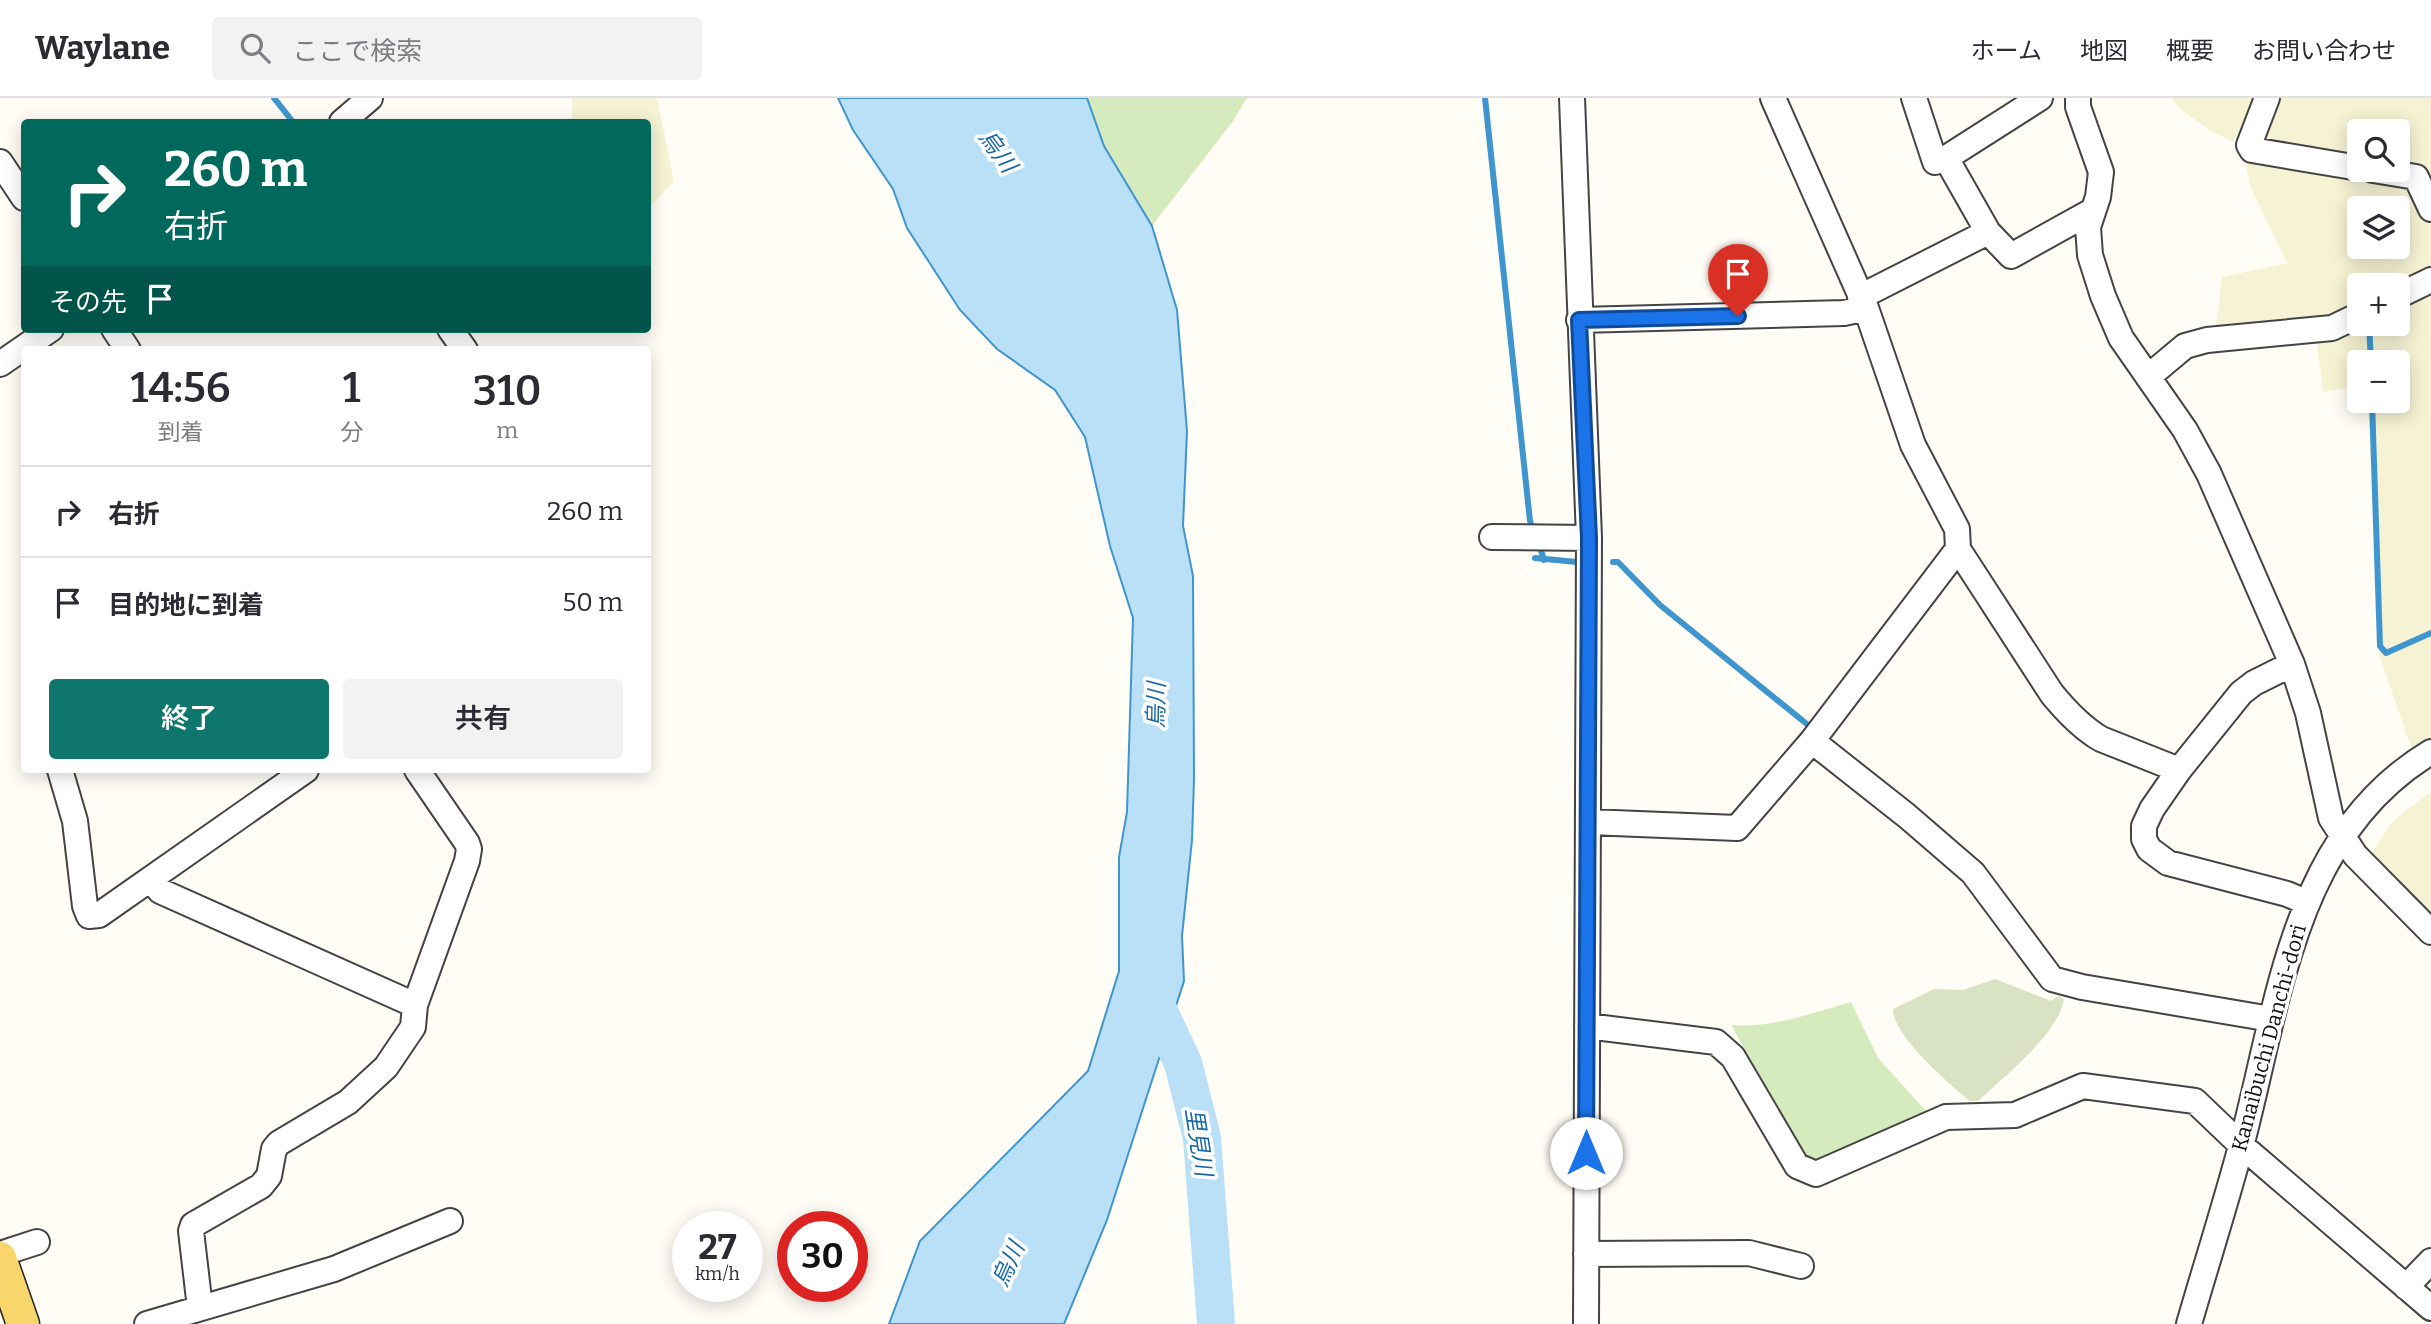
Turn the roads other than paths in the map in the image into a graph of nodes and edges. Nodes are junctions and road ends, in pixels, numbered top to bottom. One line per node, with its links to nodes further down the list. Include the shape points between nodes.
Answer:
1 (1572, 98): 18 (street)
2 (1773, 98): 17 (street)
3 (1913, 98): 7 (street, via 1935,162)
4 (2040, 98): 7 (street)
5 (2078, 98): 13 (street, via 2101,173)
6 (2267, 98): 9 (street, via 2249,145 2252,150)
7 (1946, 158): 14 (street)
8 (0, 162): 11 (street)
9 (2347, 165)
10 (2410, 176): 12 (street, via 2416,177)
11 (21, 194)
12 (2431, 209)
13 (2092, 211): 14 (street, via 2011,256); 24 (street, via 2089,248 2103,296 2121,338)
14 (1988, 232): 17 (street)
15 (2431, 280): 16 (street)
16 (2410, 290)
17 (1863, 302): 18 (street, via 1844,313); 27 (street, via 1913,445 1957,530)
18 (1579, 320): 26 (street)
19 (2347, 321): 24 (street, via 2332,328 2185,346)
20 (45, 333): 21 (street)
21 (26, 346)
22 (21, 350): 23 (street)
23 (0, 364)
24 (2148, 377): 28 (street, via 2185,429 2209,474)
25 (1492, 537): 26 (street)
26 (1589, 538): 35 (street)
27 (1958, 549): 29 (street); 31 (street, via 2065,709 2101,739)
28 (2292, 664): 31 (street, via 2241,692); 36 (street, via 2331,818)
29 (1812, 741): 35 (street, via 1737,828); 41 (street, via 1973,873 2052,979)
30 (2431, 752): 36 (street, Kanaibuchi Danchi-dori, via 2390,782)
31 (2179, 770): 38 (street, via 2144,826 2149,849 2168,863)
32 (61, 773): 37 (street, via 75,821 89,916 99,915)
33 (302, 773): 37 (street)
34 (418, 773): 40 (street, via 469,849)
35 (1589, 822): 42 (street)
36 (2342, 838): 38 (street, Kanaibuchi Danchi-dori); 39 (street)
37 (151, 880): 40 (street, via 160,891)
38 (2306, 902): 41 (street, Kanaibuchi Danchi-dori)
39 (2429, 927)
40 (415, 1005): 52 (street, via 413,1027 386,1067 348,1102 279,1143 269,1176 261,1186 193,1225)
41 (2271, 1019): 43 (street, Kanaibuchi Danchi-dori)
42 (1587, 1027): 43 (street, via 1716,1042 1733,1057 1797,1166 1816,1174 1946,1117 2015,1115 2083,1086 2195,1101); 46 (street)
43 (2241, 1145): 50 (street); 56 (street, Kanaibuchi Danchi-dori)
44 (450, 1221): 52 (street, via 334,1269)
45 (37, 1242): 47 (street)
46 (1586, 1254): 49 (street, via 1749,1253); 55 (street)
47 (0, 1259): 53 (main road)
48 (2431, 1261): 50 (street)
49 (1801, 1266)
50 (2406, 1287): 51 (street)
51 (2431, 1308)
52 (191, 1315): 54 (street)
53 (23, 1324)
54 (147, 1324)
55 (1586, 1324)
56 (2189, 1324)

